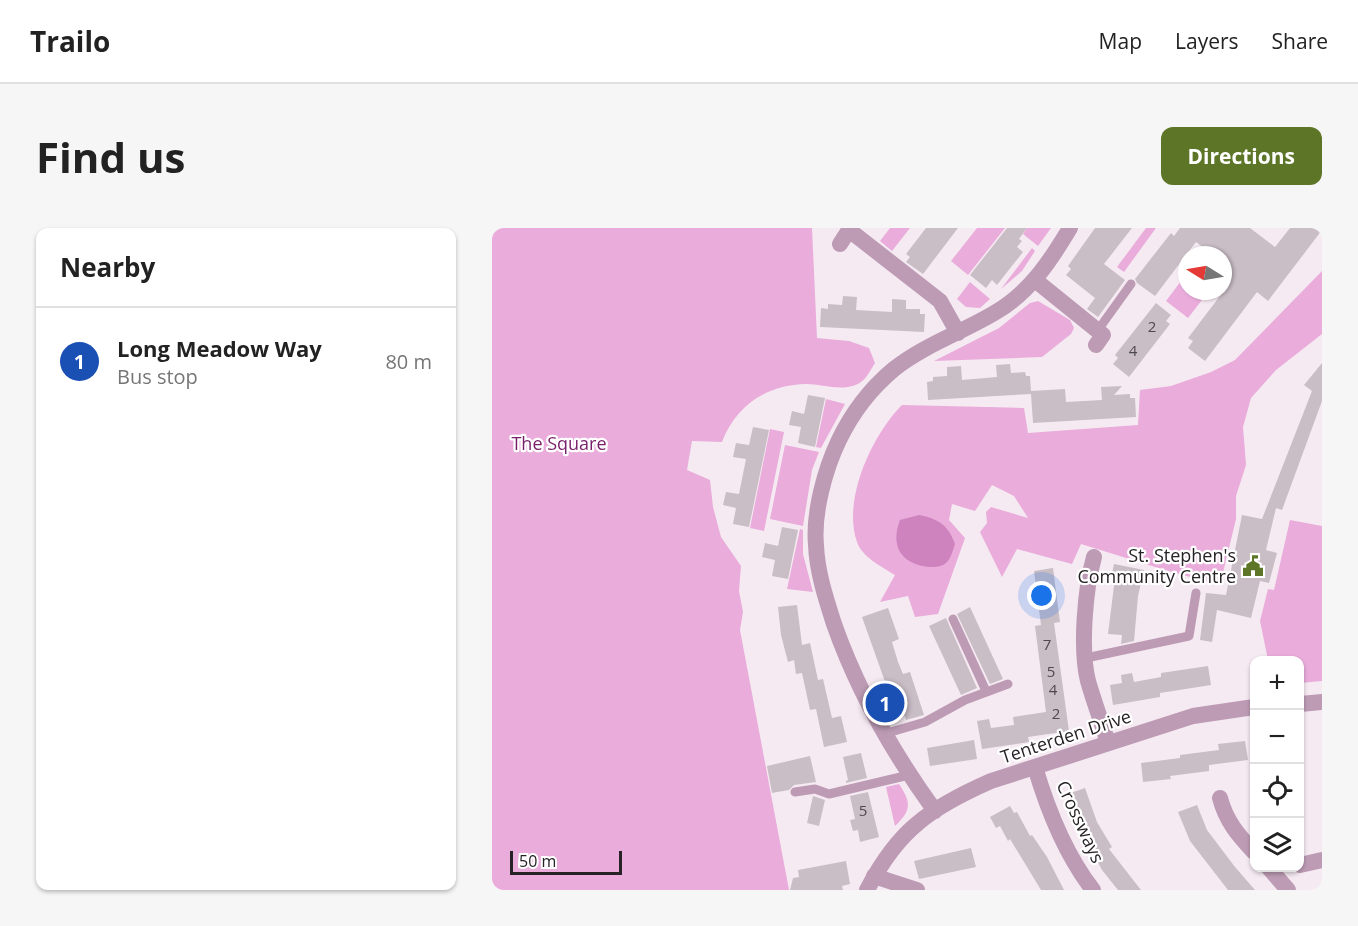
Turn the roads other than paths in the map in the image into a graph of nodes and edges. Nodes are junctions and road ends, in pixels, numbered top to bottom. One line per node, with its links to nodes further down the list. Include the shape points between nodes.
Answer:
1 (1070, 228): 4 (street)
2 (862, 232): 3 (street, via 849,230); 6 (street, via 940,301)
3 (840, 244)
4 (1035, 280): 6 (street, via 998,311); 7 (street)
5 (1131, 284): 7 (lane)
6 (958, 333): 17 (street, via 910,358 868,392 833,452 819,500 815,544 825,596 846,657)
7 (1097, 338)
8 (1089, 563): 11 (street)
9 (1196, 593): 11 (lane, via 1189,636)
10 (952, 619): 13 (lane)
11 (1086, 658): 18 (street, via 1088,680)
12 (1008, 684): 13 (lane)
13 (986, 691): 17 (lane, via 926,723)
14 (1322, 702): 15 (street)
15 (1304, 704)
16 (1250, 706): 18 (street, Tenterden Drive, via 1203,714)
17 (884, 734): 20 (street)
18 (1108, 743): 19 (street, Tenterden Drive)
19 (1035, 767): 23 (street, Tenterden Drive, via 966,792); 30 (street, Crossways, via 1053,819)
20 (909, 775): 21 (lane, via 829,794 815,789); 23 (street)
21 (795, 792)
22 (1225, 805): 24 (street, via 1232,827)
23 (935, 811): 28 (street, Tenterden Drive, via 904,837)
24 (1250, 847)
25 (1322, 860): 26 (street)
26 (1304, 864)
27 (1273, 872): 31 (street)
28 (871, 883): 29 (street)
29 (917, 890)
30 (1093, 890)
31 (1288, 890)

